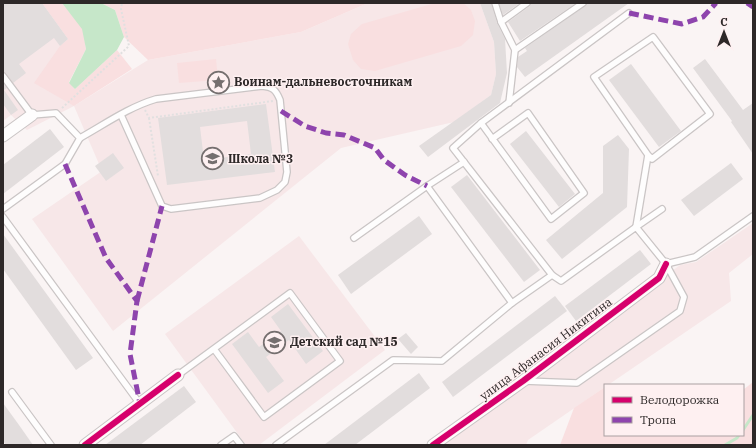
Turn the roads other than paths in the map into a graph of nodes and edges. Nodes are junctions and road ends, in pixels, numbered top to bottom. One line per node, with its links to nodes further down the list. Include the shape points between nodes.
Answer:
1 (495, 3): 5 (lane)
2 (527, 3): 5 (lane)
3 (583, 3): 6 (lane)
4 (629, 13): 8 (lane)
5 (501, 22): 6 (lane)
6 (514, 50): 8 (lane)
7 (3, 76): 9 (lane)
8 (508, 103): 11 (lane)
9 (32, 114): 12 (street); 13 (lane, via 56,113)
10 (121, 115): 10 (lane, via 162,206 171,209 260,198 277,190 285,182 287,172 280,100 277,91 270,86 156,99 142,103); 13 (lane)
11 (481, 124): 14 (lane); 16 (lane, via 453,148)
12 (3, 136)
13 (80, 138): 18 (lane, via 65,164)
14 (492, 139): 14 (lane, via 551,219 584,193 528,112)
15 (648, 155): 15 (lane, via 594,77 653,36 710,114 652,159); 22 (lane)
16 (464, 162): 17 (lane); 25 (lane)
17 (427, 186): 23 (lane); 26 (lane)
18 (3, 209)
19 (662, 209): 22 (lane)
20 (753, 216): 24 (lane, via 695,257)
21 (3, 217): 31 (lane)
22 (636, 227): 24 (lane); 25 (lane, via 561,281)
23 (354, 238)
24 (666, 264): 29 (street, улица Афанасия Никитина, via 659,278); 29 (lane, via 684,297 680,310 577,383)
25 (552, 275): 26 (lane)
26 (512, 304): 36 (lane, via 442,361 393,360)
27 (214, 349): 27 (lane, via 290,293 340,361 264,417); 28 (lane)
28 (178, 375): 31 (street)
29 (523, 381): 37 (street, улица Афанасия Никитина)
30 (12, 392): 32 (lane)
31 (140, 404): 33 (street)
32 (51, 445)
33 (85, 445)
34 (221, 445): 35 (lane, via 234,436)
35 (241, 445)
36 (276, 445)
37 (433, 445)

